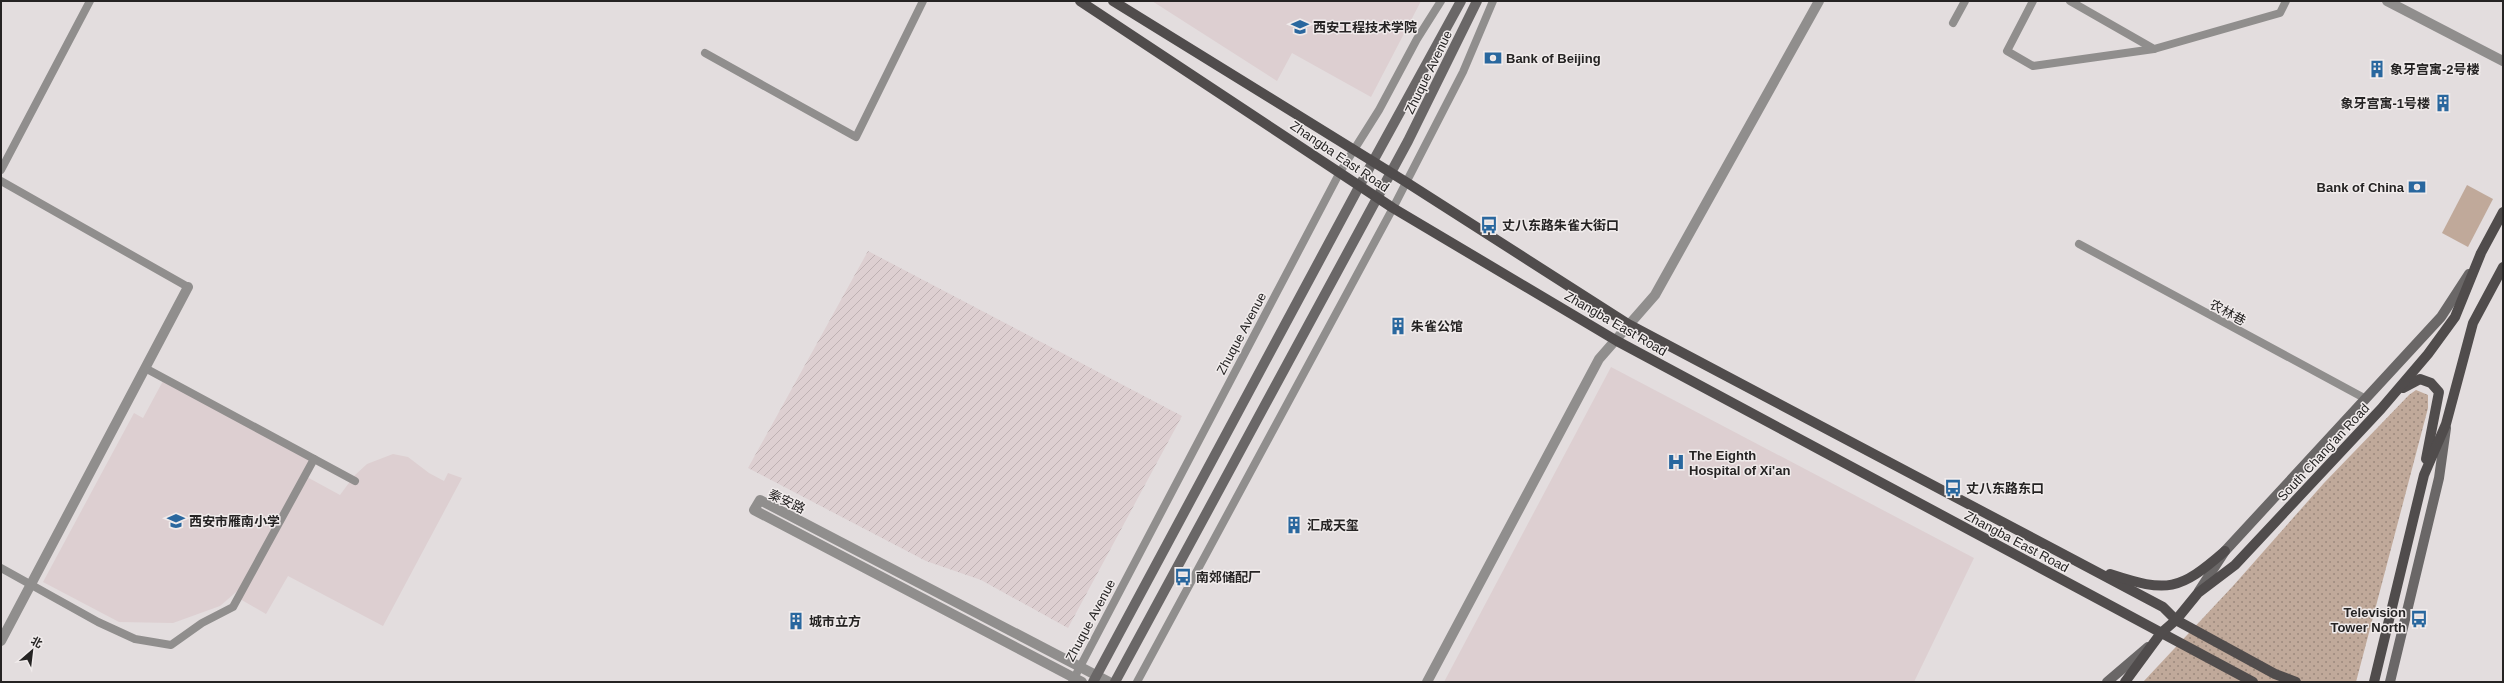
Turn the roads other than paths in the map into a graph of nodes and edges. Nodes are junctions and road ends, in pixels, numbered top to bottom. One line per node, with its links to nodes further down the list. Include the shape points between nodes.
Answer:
1 (90, 1): 21 (street)
2 (923, 1): 17 (street, via 856,137)
3 (1080, 1): 22 (main road, Zhangba East Road)
4 (1112, 1): 19 (main road, Zhangba East Road)
5 (1441, 1): 19 (street, Zhuque Avenue)
6 (1461, 1): 20 (main road, Zhuque Avenue)
7 (1477, 1): 23 (main road, Zhuque Avenue)
8 (1493, 1): 25 (street, via 1463,72)
9 (1819, 1): 34 (street, via 1655,295)
10 (1965, 1): 15 (street)
11 (2033, 1): 16 (street, via 2007,52 2033,66)
12 (2070, 1): 16 (street)
13 (2286, 1): 16 (street, via 2280,13)
14 (2387, 1): 18 (street)
15 (1953, 24)
16 (2154, 48)
17 (705, 53)
18 (2503, 61)
19 (1352, 152): 20 (main road, Zhangba East Road); 22 (street, Zhuque Avenue)
20 (1373, 164): 23 (main road, Zhangba East Road); 26 (main road, Zhuque Avenue)
21 (1, 170)
22 (1340, 172): 26 (main road, Zhangba East Road); 53 (street, Zhuque Avenue)
23 (1390, 173): 25 (main road, Zhangba East Road); 27 (main road, Zhuque Avenue)
24 (1, 181): 33 (street)
25 (1406, 182): 28 (street); 34 (main road, Zhangba East Road)
26 (1360, 185): 27 (main road, Zhangba East Road); 54 (main road, Zhuque Avenue)
27 (1377, 197): 28 (main road, Zhangba East Road); 57 (main road, Zhuque Avenue)
28 (1393, 208): 35 (main road, Zhangba East Road); 58 (street)
29 (2503, 212): 31 (main road, South Chang'an Road)
30 (2079, 244): 38 (street, 农林巷)
31 (2481, 253): 37 (main road, South Chang'an Road, via 2452,322); 38 (main road, via 2441,317)
32 (2503, 267): 39 (main road, via 2473,323)
33 (188, 287): 36 (street)
34 (1628, 324): 35 (street); 44 (main road, Zhangba East Road)
35 (1617, 340): 49 (main road, Zhangba East Road); 59 (street, via 1599,359)
36 (145, 368): 40 (street); 46 (street)
37 (2392, 395): 41 (main road, via 2410,382 2420,379 2437,388 2438,397); 47 (main road, South Chang'an Road, via 2235,565)
38 (2366, 399): 43 (main road)
39 (2446, 422): 41 (main road); 52 (main road, via 2439,478)
40 (314, 459): 42 (street); 46 (street, via 233,607 202,623 171,644 135,639 98,622)
41 (2424, 475): 64 (main road)
42 (355, 481)
43 (2225, 551): 44 (main road, via 2194,576 2172,585 2157,587 2143,585); 47 (main road)
44 (2082, 565): 48 (main road, Zhangba East Road, via 2163,607)
45 (1, 568): 46 (street)
46 (30, 583): 50 (street)
47 (2198, 593): 48 (main road, South Chang'an Road)
48 (2176, 620): 49 (main road, South Chang'an Road); 63 (main road, Zhangba East Road, via 2275,674)
49 (2160, 633): 51 (main road, South Chang'an Road); 62 (main road, Zhangba East Road)
50 (1, 641)
51 (2150, 646): 60 (main road); 61 (main road, South Chang'an Road)
52 (2398, 650): 65 (main road); 66 (main road)
53 (1080, 666): 54 (street, 秦安路); 55 (street, Zhuque Avenue); 55 (street, 秦安路, via 760,500 754,510)
54 (1095, 679): 56 (street, 秦安路)
55 (1076, 681)
56 (1109, 682)
57 (1114, 682)
58 (1137, 682)
59 (1427, 682)
60 (2107, 682)
61 (2125, 682)
62 (2253, 682)
63 (2296, 682)
64 (2374, 682)
65 (2390, 682)
66 (2398, 682)

